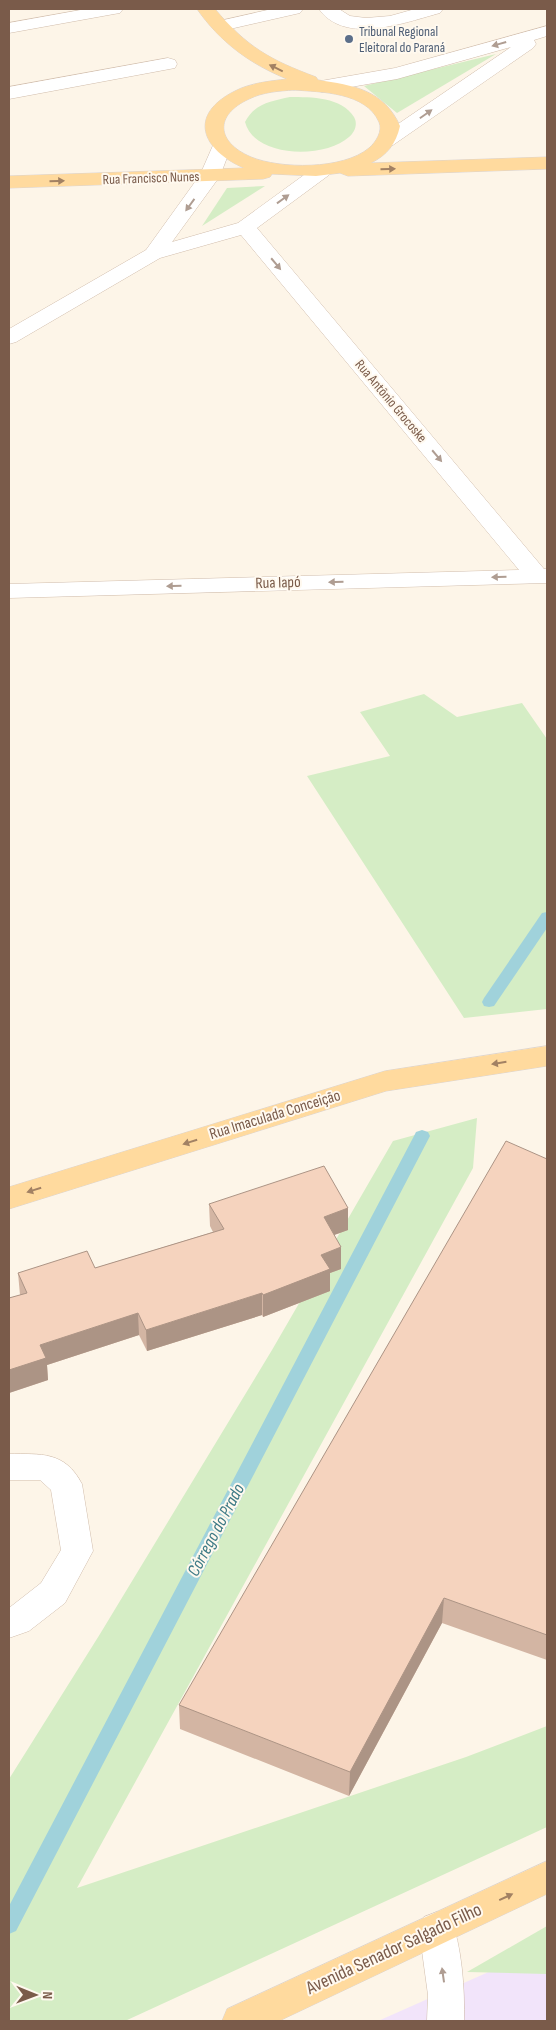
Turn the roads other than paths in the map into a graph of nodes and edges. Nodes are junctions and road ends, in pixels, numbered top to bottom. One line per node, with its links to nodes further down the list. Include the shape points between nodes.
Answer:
1 (114, 9): 7 (street)
2 (206, 9): 6 (main road)
3 (294, 9): 6 (street)
4 (328, 9): 5 (street, via 343,20 360,24 378,23)
5 (434, 9)
6 (221, 26): 9 (main road)
7 (9, 28)
8 (546, 31): 11 (street, one-way to 11, via 397,73); 14 (street, one-way to 8)
9 (234, 40): 11 (main road, one-way to 9, via 272,67); 13 (main road, via 248,75 248,86)
10 (168, 64): 12 (street)
11 (322, 86): 13 (main road, via 276,86); 14 (main road, via 366,98 383,111 390,126)
12 (9, 93)
13 (242, 95): 15 (main road, via 224,106 214,119 213,133)
14 (386, 141): 17 (main road, via 372,155 350,165)
15 (221, 147): 18 (main road, via 238,159 263,168); 19 (street)
16 (547, 163): 17 (main road, one-way to 16)
17 (322, 171): 18 (main road); 21 (street, one-way to 17)
18 (292, 172): 19 (main road, Rua Francisco Nunes)
19 (210, 176): 20 (main road, Rua Francisco Nunes, one-way to 19); 22 (street, one-way to 22)
20 (9, 182)
21 (245, 227): 22 (street); 24 (street, Rua Antônio Grocoske, one-way to 24)
22 (154, 254): 23 (street)
23 (9, 338)
24 (542, 576): 25 (street, Rua Iapó, one-way to 25)
25 (9, 591)
26 (547, 1056): 27 (main road, Rua Imaculada Conceição, one-way to 27, via 385,1081)
27 (9, 1198)
28 (9, 1467): 29 (street, via 47,1467 66,1484 77,1552 53,1593)
29 (9, 1624)
30 (547, 1878): 31 (main road, Avenida Senador Salgado Filho, one-way to 30)
31 (437, 1929): 32 (main road, Avenida Senador Salgado Filho); 33 (street, one-way to 31, via 446,1995)
32 (253, 2018)
33 (446, 2021)

